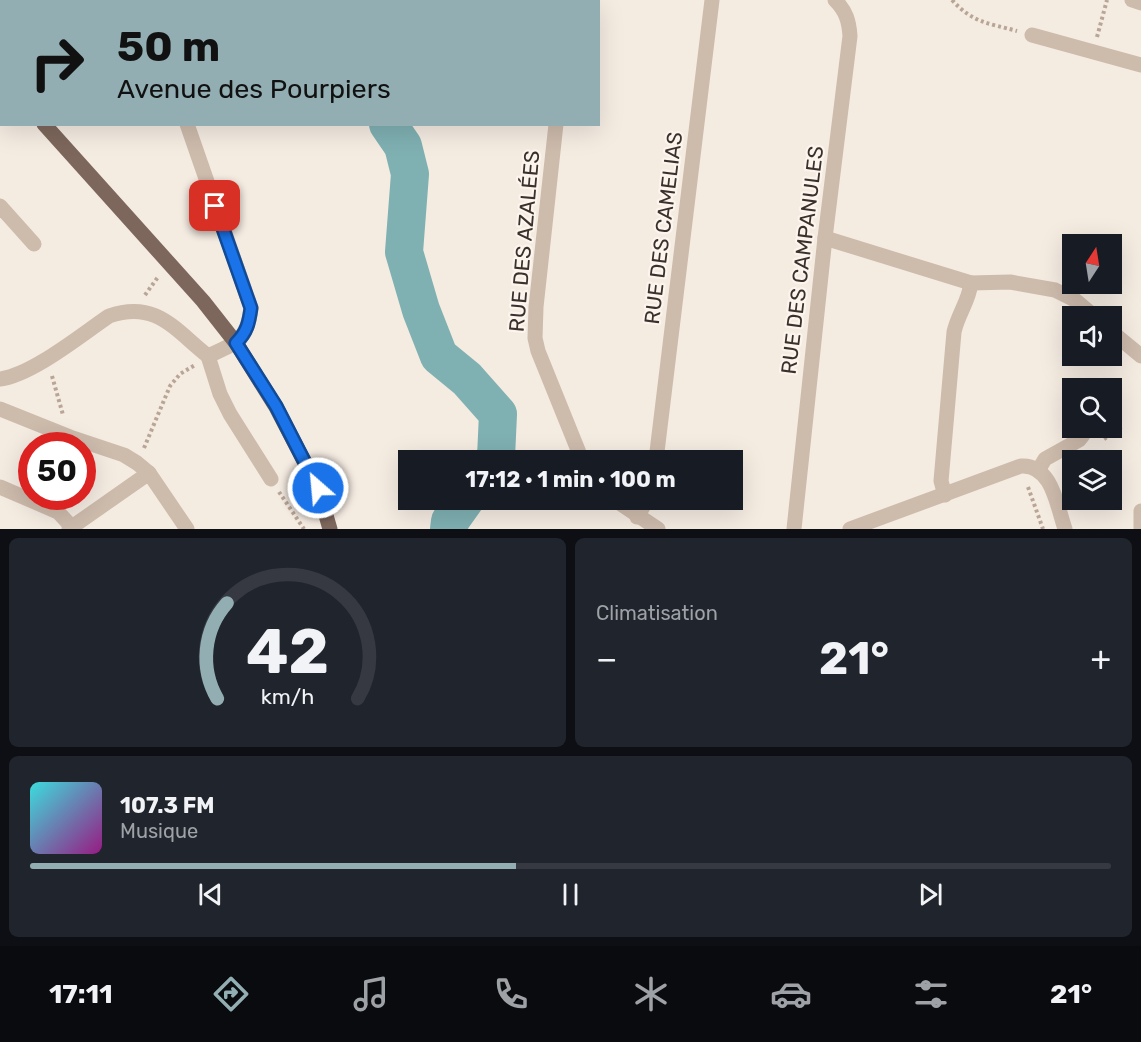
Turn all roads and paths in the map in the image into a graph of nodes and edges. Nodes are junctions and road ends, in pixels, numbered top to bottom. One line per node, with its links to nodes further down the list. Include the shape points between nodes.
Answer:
1 (712, 0): 32 (street, RUE DES CAMELIAS)
2 (835, 0): 14 (street, RUE DES CAMPANULES, via 845,12 850,36)
3 (952, 0): 7 (path, via 973,19)
4 (1107, 0): 8 (path)
5 (1132, 0): 6 (street)
6 (1141, 3)
7 (1032, 35): 8 (street)
8 (1093, 51): 9 (street)
9 (1141, 65)
10 (46, 126): 19 (main road)
11 (188, 126): 19 (street, via 251,308 249,325)
12 (556, 126): 31 (street, RUE DES AZALÉES, via 536,338)
13 (0, 206): 15 (street)
14 (825, 238): 16 (street); 48 (street, RUE DES CAMPANULES)
15 (34, 244)
16 (971, 283): 17 (street, via 1010,282 1056,290); 38 (street, via 954,332 941,481)
17 (1083, 306)
18 (1122, 340): 21 (street)
19 (236, 343): 20 (street); 46 (main road, via 276,406 318,488)
20 (208, 356): 22 (street, via 158,316 134,310 109,316); 34 (path, via 180,374 170,386); 36 (street, via 230,414)
21 (1141, 356)
22 (46, 358): 23 (street, via 26,372); 27 (path)
23 (0, 379)
24 (0, 409): 26 (street)
25 (1123, 426): 29 (path)
26 (58, 432)
27 (68, 432)
28 (1081, 438): 35 (street, via 1045,459)
29 (1104, 439)
30 (96, 446): 34 (street, via 124,455)
31 (578, 450)
32 (657, 450)
33 (1021, 466): 35 (street); 38 (street); 50 (path)
34 (143, 468): 43 (street); 44 (street)
35 (1038, 469): 51 (street, via 1047,478)
36 (271, 479): 45 (path)
37 (0, 487): 43 (street, via 58,512)
38 (945, 495): 49 (street)
39 (628, 510): 42 (street)
40 (641, 510): 42 (street)
41 (1141, 511): 52 (street)
42 (637, 517): 47 (street)
43 (70, 528)
44 (187, 529)
45 (304, 529)
46 (330, 529)
47 (658, 529)
48 (794, 529)
49 (850, 529)
50 (1043, 529)
51 (1065, 529)
52 (1141, 529)

